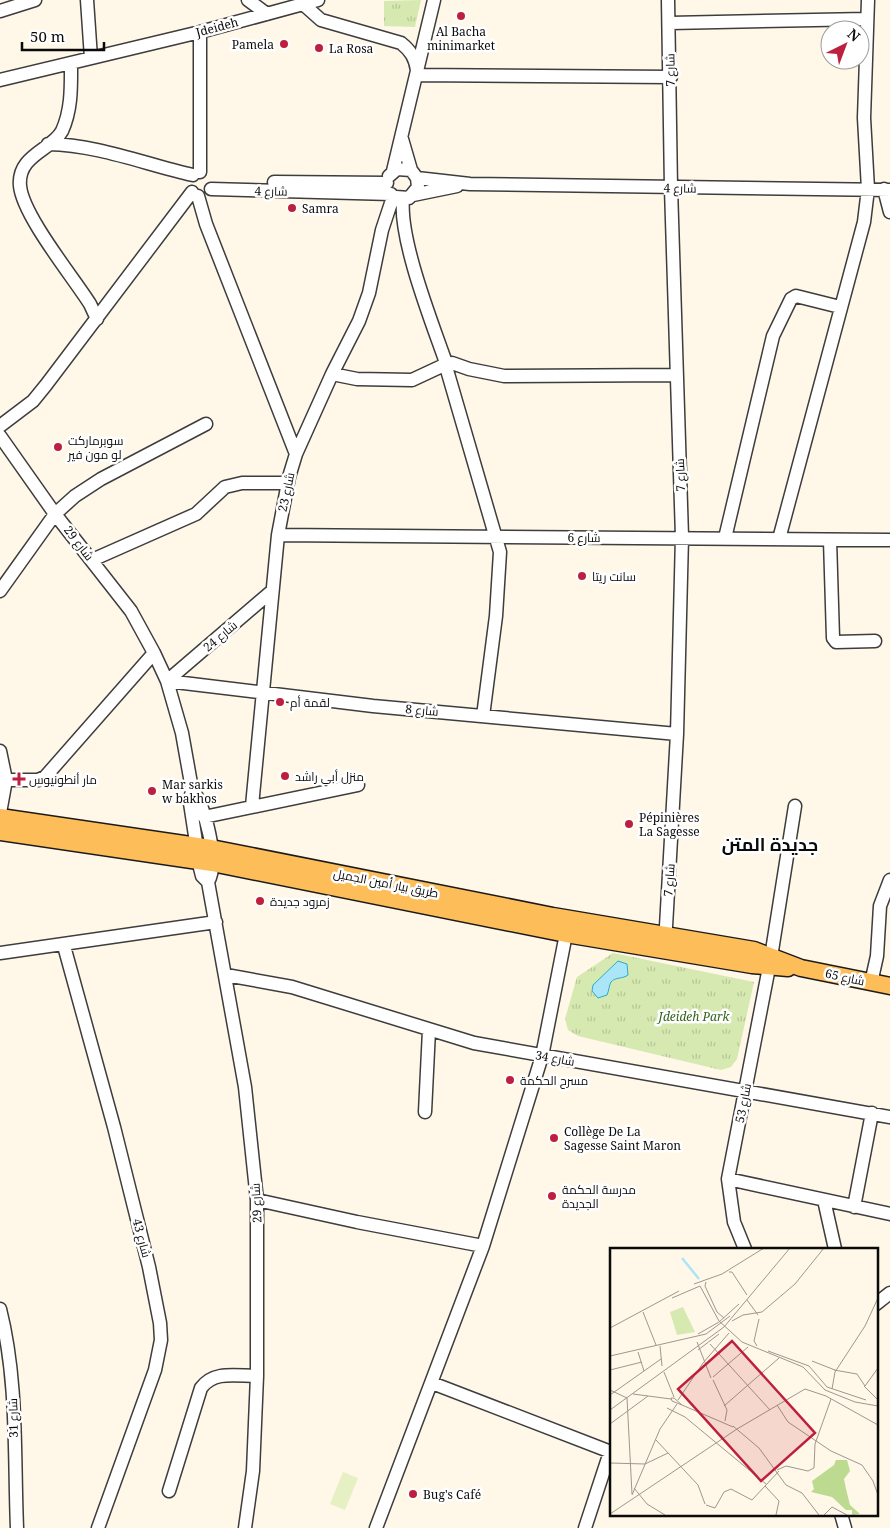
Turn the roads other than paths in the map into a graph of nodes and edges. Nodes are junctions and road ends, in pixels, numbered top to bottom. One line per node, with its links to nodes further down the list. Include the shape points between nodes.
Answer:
1 (35, 0): 9 (street)
2 (86, 0): 14 (street)
3 (248, 0): 10 (street)
4 (318, 0): 8 (street, Jdeideh)
5 (434, 0): 16 (street)
6 (668, 0): 12 (street, شارع 7)
7 (868, 0): 11 (street)
8 (303, 4): 10 (street, Jdeideh); 16 (street, via 322,20 401,43 412,55)
9 (0, 11)
10 (267, 14): 13 (street, Jdeideh)
11 (866, 19): 12 (street); 27 (street, via 864,118)
12 (670, 23): 17 (street, شارع 7)
13 (200, 32): 14 (street, Jdeideh); 22 (street)
14 (90, 58): 15 (street, Jdeideh)
15 (71, 63): 18 (street, Jdeideh); 20 (street, via 70,107 61,132)
16 (416, 72): 17 (street); 19 (street)
17 (671, 77): 26 (street, شارع 7)
18 (0, 80)
19 (401, 134): 21 (street); 23 (street)
20 (48, 144): 22 (street, via 91,147); 33 (street, via 36,152 22,172 20,186 33,221 75,280)
21 (392, 171): 23 (street, شارع 4, via 402,168); 30 (street)
22 (197, 174): 25 (street, via 208,175); 29 (street, via 189,185)
23 (414, 174): 24 (street, شارع 4); 30 (street, via 418,187)
24 (470, 184): 26 (street, شارع 4); 30 (street, شارع 4)
25 (212, 186): 29 (street, via 208,194); 30 (street, شارع 4)
26 (671, 188): 27 (street, شارع 4); 36 (street, شارع 7)
27 (868, 189): 28 (street, شارع 4); 32 (street, via 864,222)
28 (887, 189): 31 (street)
29 (195, 194): 33 (street); 40 (street)
30 (398, 194): 34 (street, via 409,247); 35 (street, شارع 23, via 391,203 382,230 365,307)
31 (890, 212)
32 (840, 307): 46 (street, via 796,296 791,299 773,336); 47 (street)
33 (97, 319): 38 (street, via 33,401)
34 (447, 365): 35 (street, via 412,380 357,379); 36 (street, via 504,376); 44 (street)
35 (332, 374): 40 (street, شارع 23)
36 (676, 375): 45 (street, شارع 7)
37 (206, 424): 42 (street, via 101,479)
38 (0, 426)
39 (0, 436): 42 (street, شارع 29)
40 (296, 454): 41 (street, شارع 23)
41 (287, 483): 43 (street, شارع 23); 50 (street, via 242,483 225,488 196,514)
42 (55, 514): 50 (street, شارع 29); 51 (street)
43 (278, 535): 44 (street, شارع 6); 52 (street, شارع 23)
44 (496, 536): 45 (street, شارع 6); 57 (street, via 500,571)
45 (682, 537): 46 (street, شارع 6); 58 (street, شارع 7)
46 (725, 538): 47 (street, شارع 6)
47 (779, 539): 48 (street, شارع 6)
48 (830, 540): 49 (street, شارع 6); 53 (street, via 833,638 836,642)
49 (890, 540)
50 (92, 560): 54 (street, شارع 29, via 140,624)
51 (0, 591)
52 (272, 591): 55 (street, شارع 24); 56 (street, شارع 23)
53 (875, 642)
54 (154, 652): 55 (street, شارع 29); 60 (street, via 44,777 38,780)
55 (167, 681): 56 (street, شارع 8); 62 (street, شارع 29, via 182,733)
56 (264, 693): 57 (street, شارع 8); 63 (street, شارع 23)
57 (483, 716): 58 (street, شارع 8)
58 (678, 734): 73 (street, شارع 7)
59 (0, 751): 60 (street)
60 (6, 780): 65 (street)
61 (358, 785): 63 (street)
62 (192, 789): 67 (street, شارع 29); 69 (street, شارع 29, via 190,803)
63 (252, 806): 67 (street)
64 (795, 806): 76 (street, شارع 53)
65 (0, 813)
66 (0, 817): 69 (main road, طريق بيار أمين الجميل)
67 (204, 817): 69 (street, شارع 29)
68 (0, 832): 69 (main road, طريق بيار أمين الجميل)
69 (205, 855): 71 (street, شارع 29, via 202,876 208,882); 72 (main road, طريق بيار أمين الجميل); 73 (main road, طريق بيار أمين الجميل)
70 (890, 880): 78 (street, via 880,906 877,956)
71 (216, 922): 74 (street); 77 (street, شارع 29)
72 (566, 934): 73 (main road, طريق بيار أمين الجميل); 81 (street)
73 (665, 943): 76 (main road, طريق بيار أمين الجميل)
74 (64, 946): 75 (street); 104 (street, شارع 43, via 149,1267 161,1340 155,1370)
75 (0, 953)
76 (770, 962): 78 (main road, شارع 65); 82 (street, شارع 53)
77 (226, 975): 80 (street, شارع 34, via 292,987); 87 (street, شارع 29, via 245,1087)
78 (871, 983): 79 (main road, شارع 65)
79 (890, 986)
80 (429, 1030): 81 (street, شارع 34, via 474,1043); 83 (street)
81 (542, 1056): 82 (street, شارع 34); 91 (street)
82 (745, 1091): 84 (street, شارع 34); 86 (street, شارع 53)
83 (425, 1112)
84 (872, 1113): 85 (street, شارع 34); 89 (street)
85 (890, 1117)
86 (728, 1178): 88 (street); 92 (street, شارع 53, via 730,1203)
87 (257, 1200): 91 (street); 97 (street, شارع 29)
88 (824, 1200): 89 (street); 93 (street)
89 (854, 1207): 90 (street)
90 (890, 1214)
91 (483, 1246): 98 (street)
92 (744, 1248)
93 (836, 1248)
94 (890, 1293): 95 (street)
95 (878, 1302)
96 (0, 1309): 100 (street, شارع 31, via 10,1351)
97 (257, 1376): 102 (street, via 216,1376 207,1380 201,1388); 105 (street, شارع 29, via 253,1471)
98 (432, 1383): 101 (street); 106 (street)
99 (0, 1442): 100 (street)
100 (14, 1442): 103 (street, شارع 31)
101 (610, 1452): 107 (street)
102 (169, 1490)
103 (17, 1528)
104 (98, 1528)
105 (245, 1528)
106 (376, 1528)
107 (586, 1528)

